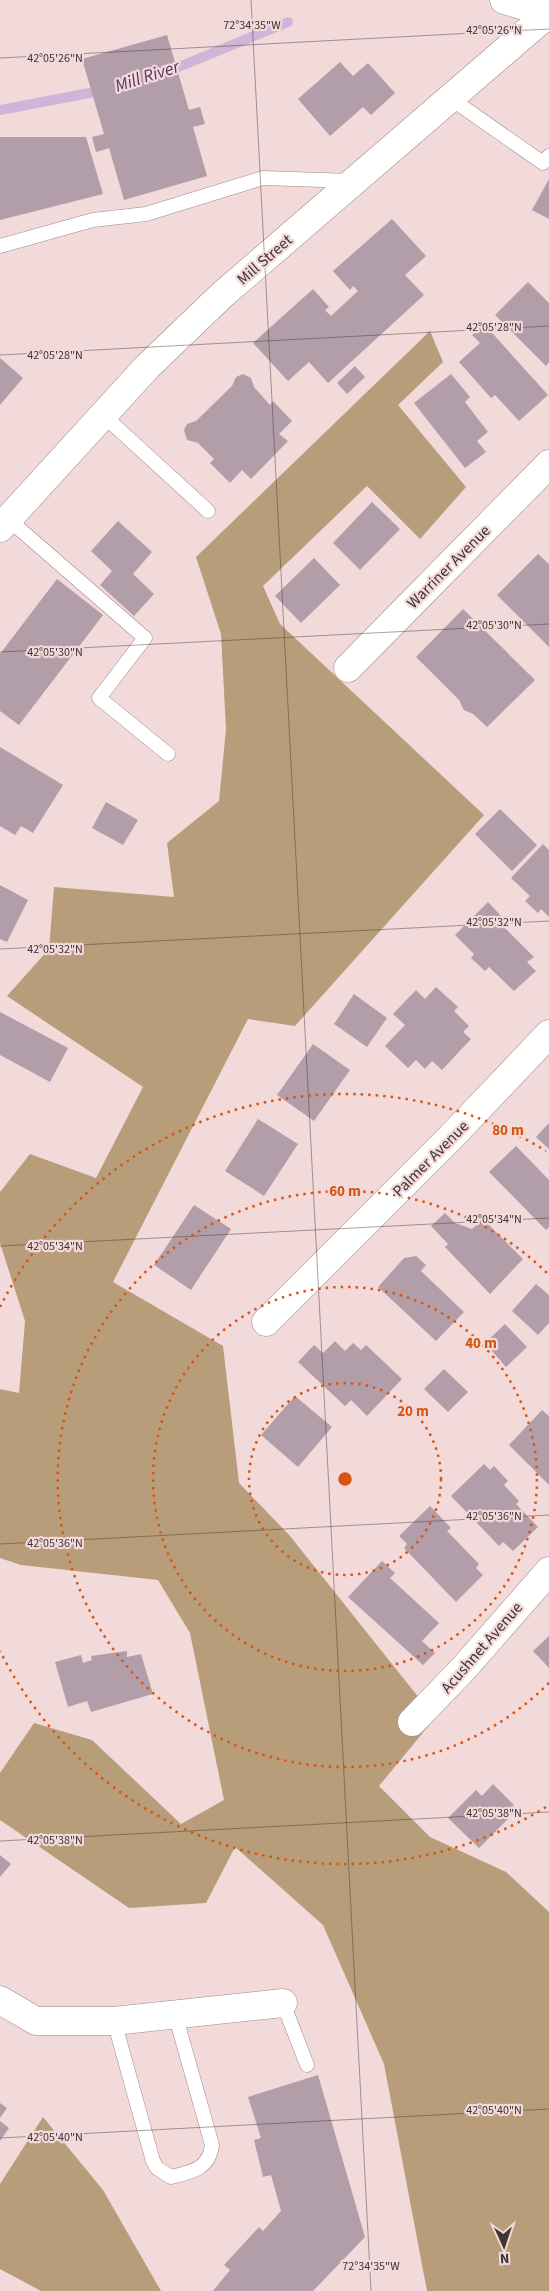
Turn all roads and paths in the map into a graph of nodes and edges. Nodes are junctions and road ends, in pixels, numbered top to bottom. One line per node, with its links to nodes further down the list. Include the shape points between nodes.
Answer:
1 (504, 0): 4 (street)
2 (534, 0): 4 (street)
3 (543, 0): 4 (street)
4 (549, 13): 5 (street, Mill Street)
5 (450, 98): 6 (lane, via 543,163); 7 (street, Mill Street)
6 (549, 156)
7 (354, 182): 8 (lane, via 263,178 146,214 93,220); 9 (street, Mill Street, via 222,295 147,367)
8 (0, 246)
9 (103, 415): 11 (lane); 12 (street, Mill Street)
10 (549, 464): 13 (street, Warriner Avenue)
11 (208, 510)
12 (4, 524): 14 (lane, via 145,638 99,698)
13 (348, 668)
14 (168, 754)
15 (549, 1034): 16 (street, Palmer Avenue)
16 (266, 1322)
17 (549, 1570): 18 (street, Acushnet Avenue)
18 (412, 1722)
19 (0, 2000): 22 (street, via 36,2021)
20 (283, 2003): 21 (street); 23 (lane)
21 (175, 2014): 22 (street); 22 (lane, via 212,2145 208,2160 202,2166 171,2177 157,2168 153,2161)
22 (114, 2021)
23 (307, 2065)

